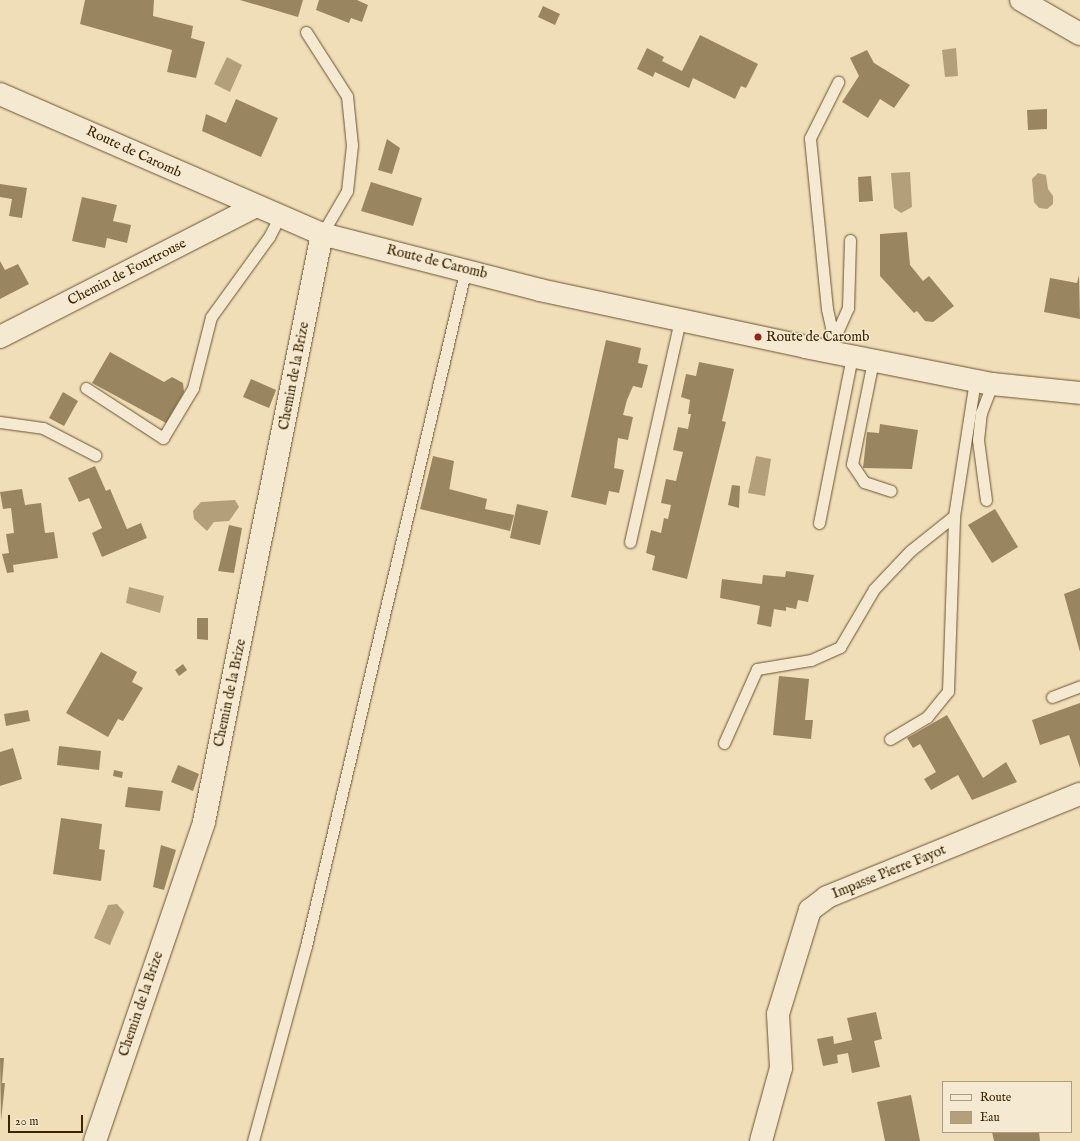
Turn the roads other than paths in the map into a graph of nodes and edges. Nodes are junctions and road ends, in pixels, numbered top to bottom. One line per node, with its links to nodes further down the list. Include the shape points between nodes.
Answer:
1 (1021, 0): 3 (street)
2 (306, 32): 8 (lane, via 346,96 352,145 347,191)
3 (1080, 34)
4 (838, 82): 13 (lane, via 810,138 827,309)
5 (0, 94): 6 (street, Route de Caromb)
6 (254, 207): 7 (street, Route de Caromb); 12 (street, Chemin de Fourtrouse)
7 (278, 217): 8 (street, Route de Caromb); 15 (lane, via 269,237 211,317 193,388 163,438)
8 (322, 234): 10 (street, Route de Caromb); 29 (street, Chemin de la Brize, via 204,822)
9 (850, 240): 13 (lane)
10 (466, 268): 11 (street, Route de Caromb, via 540,290); 30 (lane, via 306,946)
11 (680, 320): 13 (street, Route de Caromb); 23 (lane)
12 (0, 337)
13 (849, 353): 14 (street, Route de Caromb); 19 (lane, via 852,464 864,482); 22 (lane)
14 (984, 383): 16 (street, Route de Caromb); 20 (lane, via 978,440); 21 (lane)
15 (86, 388)
16 (1074, 391)
17 (0, 422): 18 (lane, via 43,428)
18 (95, 455)
19 (891, 491)
20 (986, 500)
21 (954, 516): 26 (lane, via 948,691 927,717); 27 (lane, via 910,550 874,589 840,647 811,660 757,669)
22 (819, 523)
23 (630, 542)
24 (1080, 686): 25 (lane)
25 (1052, 697)
26 (890, 738)
27 (724, 743)
28 (1080, 794): 31 (street, Impasse Pierre Fayot, via 827,897 810,910 778,1014 781,1068)
29 (95, 1141)
30 (253, 1141)
31 (761, 1141)

